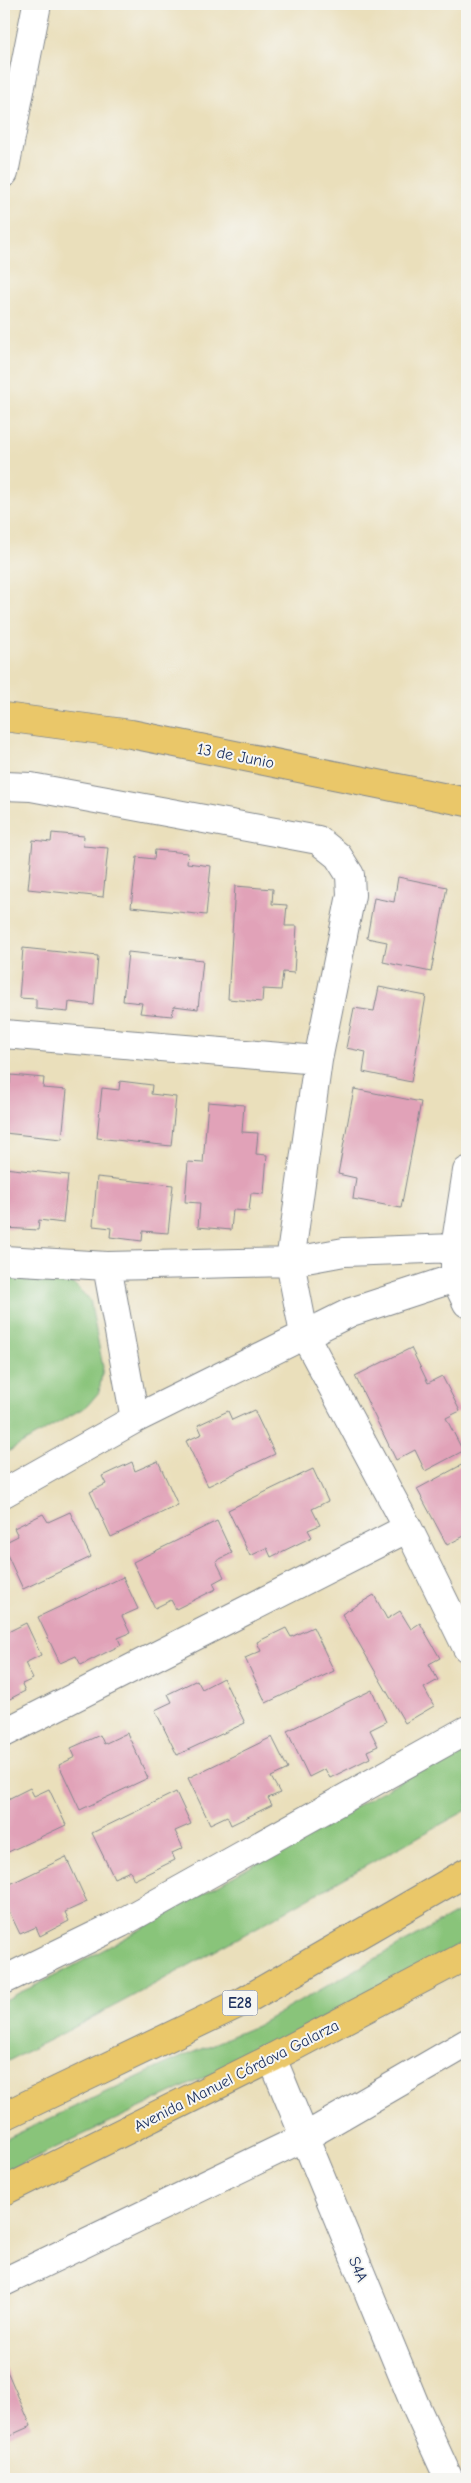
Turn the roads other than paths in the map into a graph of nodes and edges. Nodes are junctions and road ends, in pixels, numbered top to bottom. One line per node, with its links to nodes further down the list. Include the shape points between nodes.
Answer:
1 (37, 4): 2 (street)
2 (4, 174)
3 (4, 717): 5 (main road, 13 de Junio, via 132,734)
4 (4, 786): 7 (street, via 31,787 318,840 338,856 350,875 351,895)
5 (467, 802)
6 (4, 1034): 7 (street)
7 (318, 1060): 11 (street)
8 (467, 1171): 9 (street)
9 (461, 1247): 11 (street, via 344,1252); 13 (street)
10 (4, 1260): 12 (street)
11 (290, 1262): 12 (street); 15 (street)
12 (107, 1266): 16 (street)
13 (461, 1278): 14 (street); 15 (street, via 351,1312)
14 (467, 1303)
15 (304, 1334): 16 (street); 18 (street)
16 (136, 1419): 17 (street)
17 (4, 1493)
18 (408, 1528): 19 (street); 21 (street)
19 (467, 1648)
20 (467, 1730): 24 (street, via 121,1924)
21 (4, 1733)
22 (467, 1872): 27 (main road, E28, via 244,2001)
23 (467, 1955): 26 (main road, Avenida Manuel Córdova Galarza)
24 (4, 1980)
25 (467, 2043): 28 (street)
26 (272, 2058): 28 (street, S4A); 29 (main road, Avenida Manuel Córdova Galarza)
27 (4, 2116)
28 (305, 2137): 30 (street); 31 (street, S4A, via 415,2406)
29 (4, 2191)
30 (4, 2282)
31 (449, 2479)

